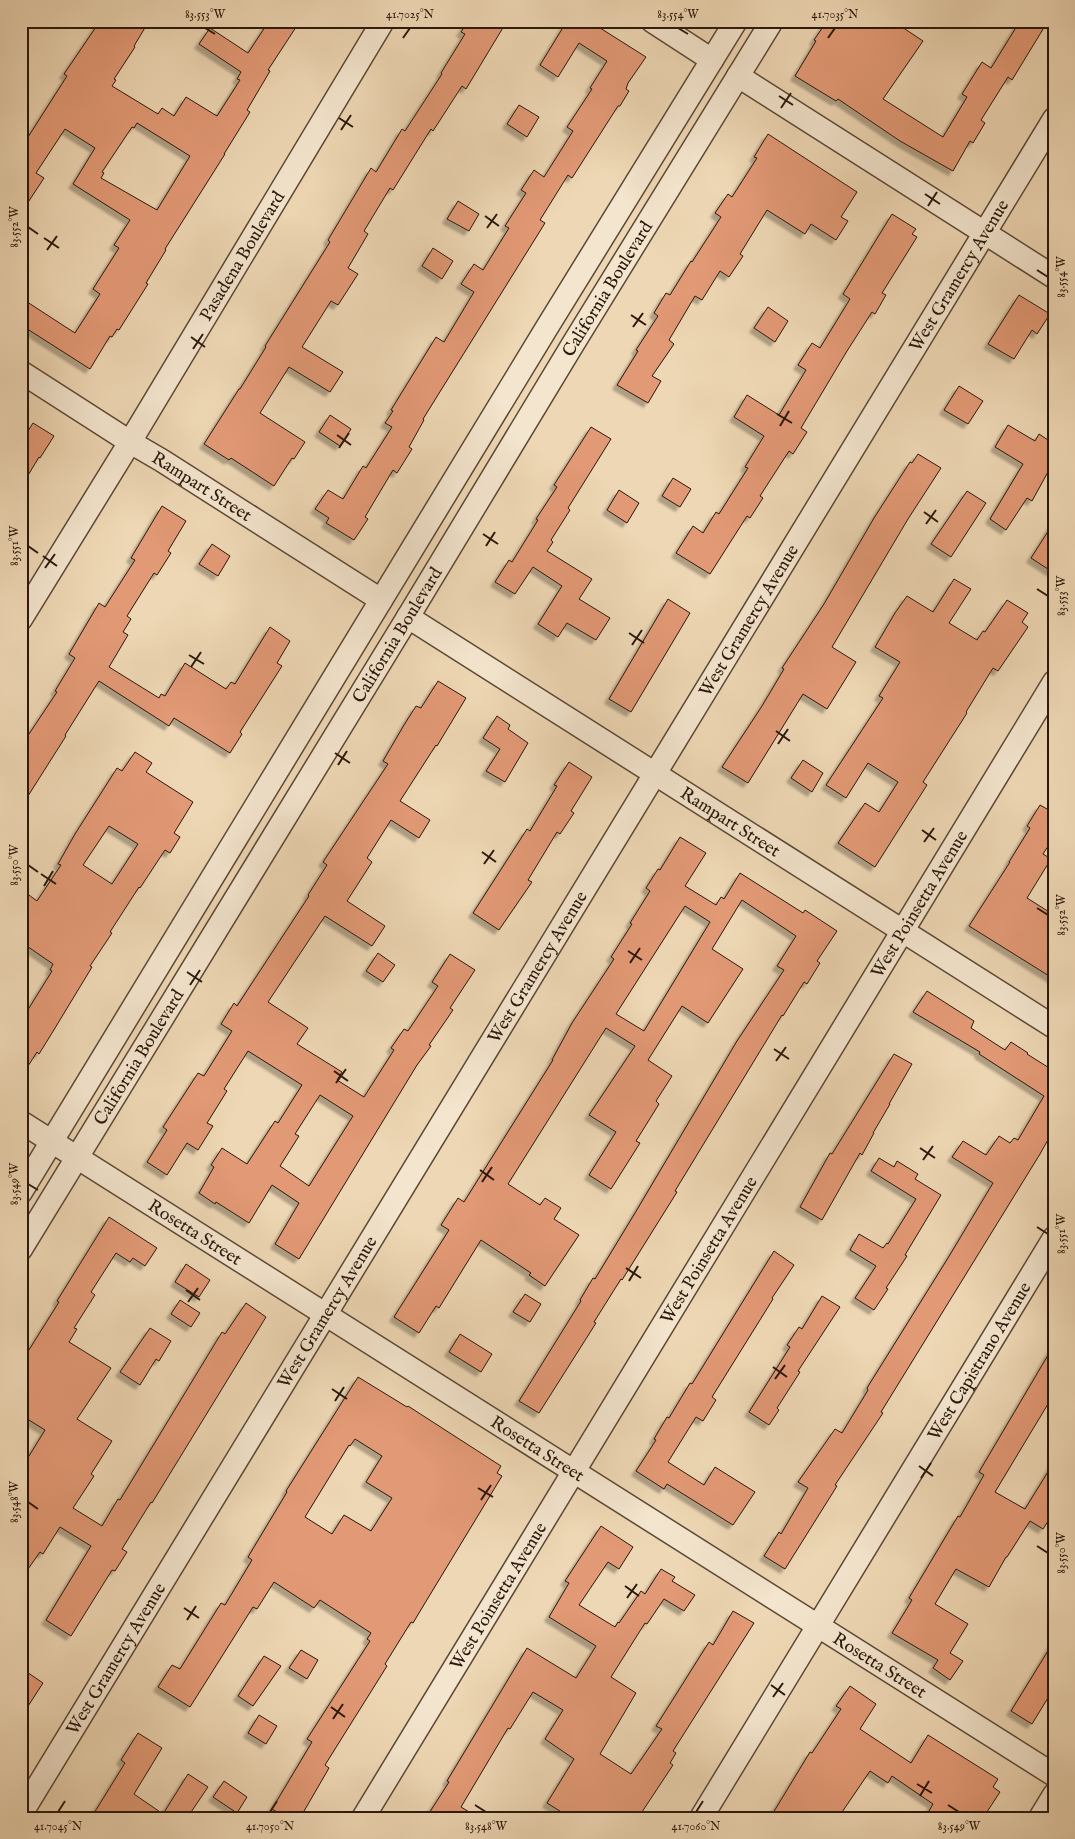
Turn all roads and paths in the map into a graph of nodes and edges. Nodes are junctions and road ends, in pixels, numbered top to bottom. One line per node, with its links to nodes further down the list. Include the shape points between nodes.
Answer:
1 (383, 21): 13 (street, Pasadena Boulevard)
2 (652, 21): 5 (street)
3 (736, 21): 5 (street, California Boulevard)
4 (772, 21): 6 (street, California Boulevard)
5 (712, 60): 6 (street, via 711,78 721,84); 10 (street, California Boulevard)
6 (738, 76): 8 (street); 11 (street, California Boulevard)
7 (1054, 119): 8 (street, West Gramercy Avenue)
8 (984, 232): 9 (street); 18 (street, West Gramercy Avenue)
9 (1054, 276)
10 (546, 329): 11 (street); 14 (street, California Boulevard)
11 (573, 344): 15 (street, California Boulevard)
12 (21, 372): 13 (street, Rampart Street)
13 (130, 442): 14 (street, Rampart Street); 16 (street, Pasadena Boulevard)
14 (381, 600): 15 (street, via 381,623 388,627); 19 (street, California Boulevard)
15 (408, 617): 18 (street, Rampart Street); 20 (street, California Boulevard)
16 (21, 619)
17 (1054, 682): 21 (street, West Poinsetta Avenue)
18 (655, 773): 21 (street, Rampart Street); 29 (street, West Gramercy Avenue)
19 (216, 873): 20 (street); 24 (street, California Boulevard)
20 (241, 888): 25 (street, California Boulevard)
21 (902, 931): 22 (street, Rampart Street); 30 (street, West Poinsetta Avenue)
22 (1054, 1027)
23 (21, 1122): 24 (street, Rosetta Street)
24 (52, 1141): 25 (street, Rosetta Street); 26 (street, California Boulevard)
25 (78, 1158): 28 (street, California Boulevard); 29 (street, Rosetta Street)
26 (21, 1192)
27 (1054, 1238): 31 (street, West Capistrano Avenue)
28 (21, 1249)
29 (325, 1314): 30 (street, Rosetta Street); 34 (street, West Gramercy Avenue)
30 (574, 1472): 31 (street, Rosetta Street); 35 (street, West Poinsetta Avenue)
31 (819, 1627): 32 (street, Rosetta Street); 36 (street, West Capistrano Avenue)
32 (1054, 1775)
33 (1054, 1795): 37 (street)
34 (21, 1814)
35 (363, 1818)
36 (701, 1818)
37 (1040, 1818)

